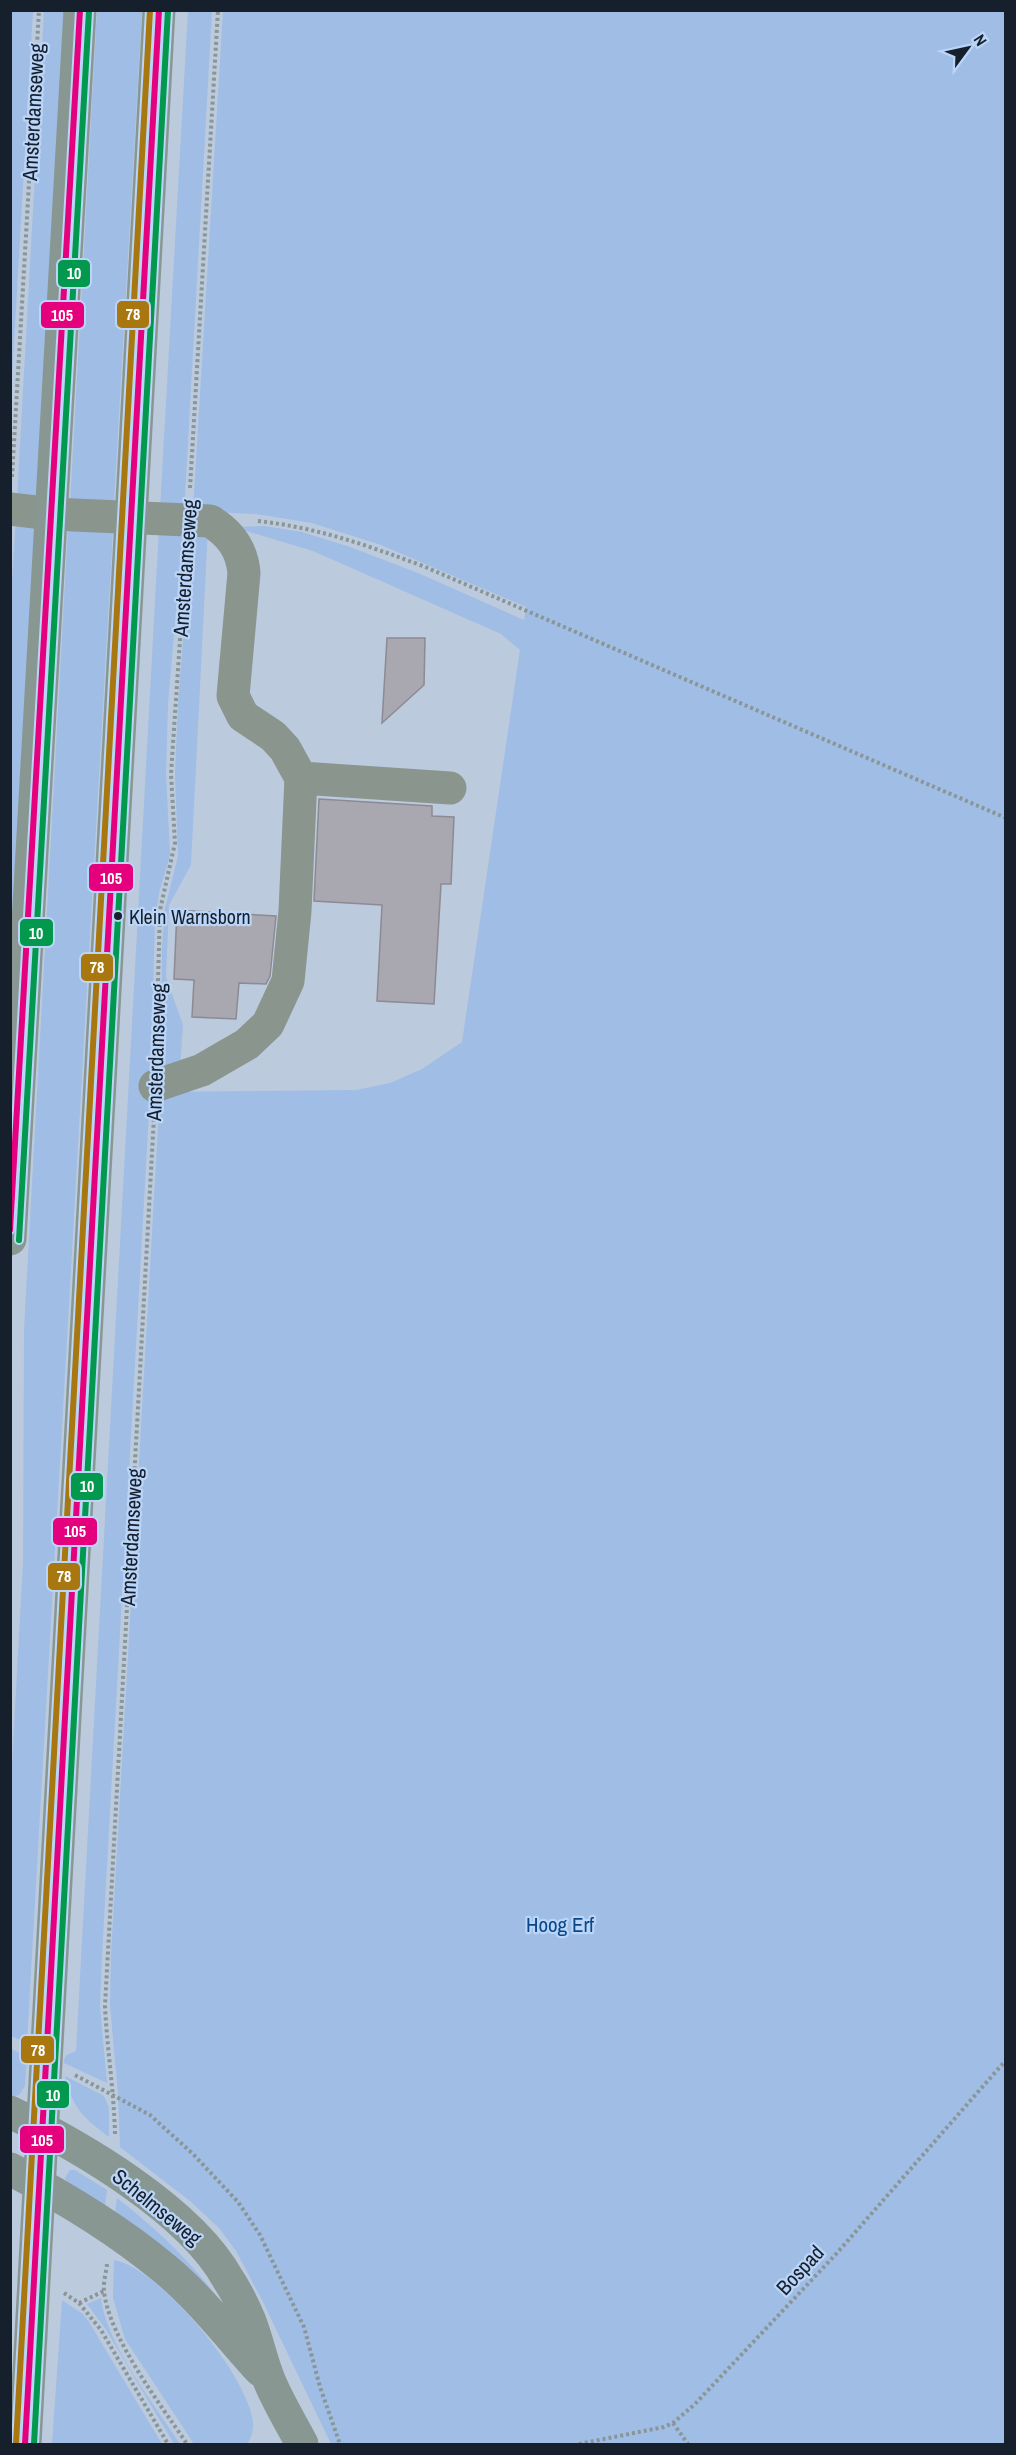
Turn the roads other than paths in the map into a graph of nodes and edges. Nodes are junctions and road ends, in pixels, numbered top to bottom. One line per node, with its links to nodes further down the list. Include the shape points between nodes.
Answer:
1 (80, 10): 4 (main road, Amsterdamseweg)
2 (159, 10): 5 (main road)
3 (11, 496): 4 (lane)
4 (52, 514): 5 (lane); 9 (main road, Amsterdamseweg)
5 (130, 518): 6 (lane, via 199,521 222,528 234,540 250,574 233,696 243,716 285,749); 11 (main road)
6 (301, 778): 7 (lane); 8 (lane, via 288,981 268,1024 247,1044 202,1070)
7 (450, 788)
8 (155, 1086)
9 (10, 1239)
10 (10, 2112): 11 (main road, Schelmseweg)
11 (42, 2127): 12 (main road); 13 (main road, Schelmseweg, via 111,2169 203,2242 249,2319)
12 (24, 2176): 13 (main road, Schelmseweg, via 109,2228 165,2269); 14 (main road, via 35,2274)
13 (269, 2380): 15 (main road, Schelmseweg)
14 (25, 2445)
15 (302, 2445)

